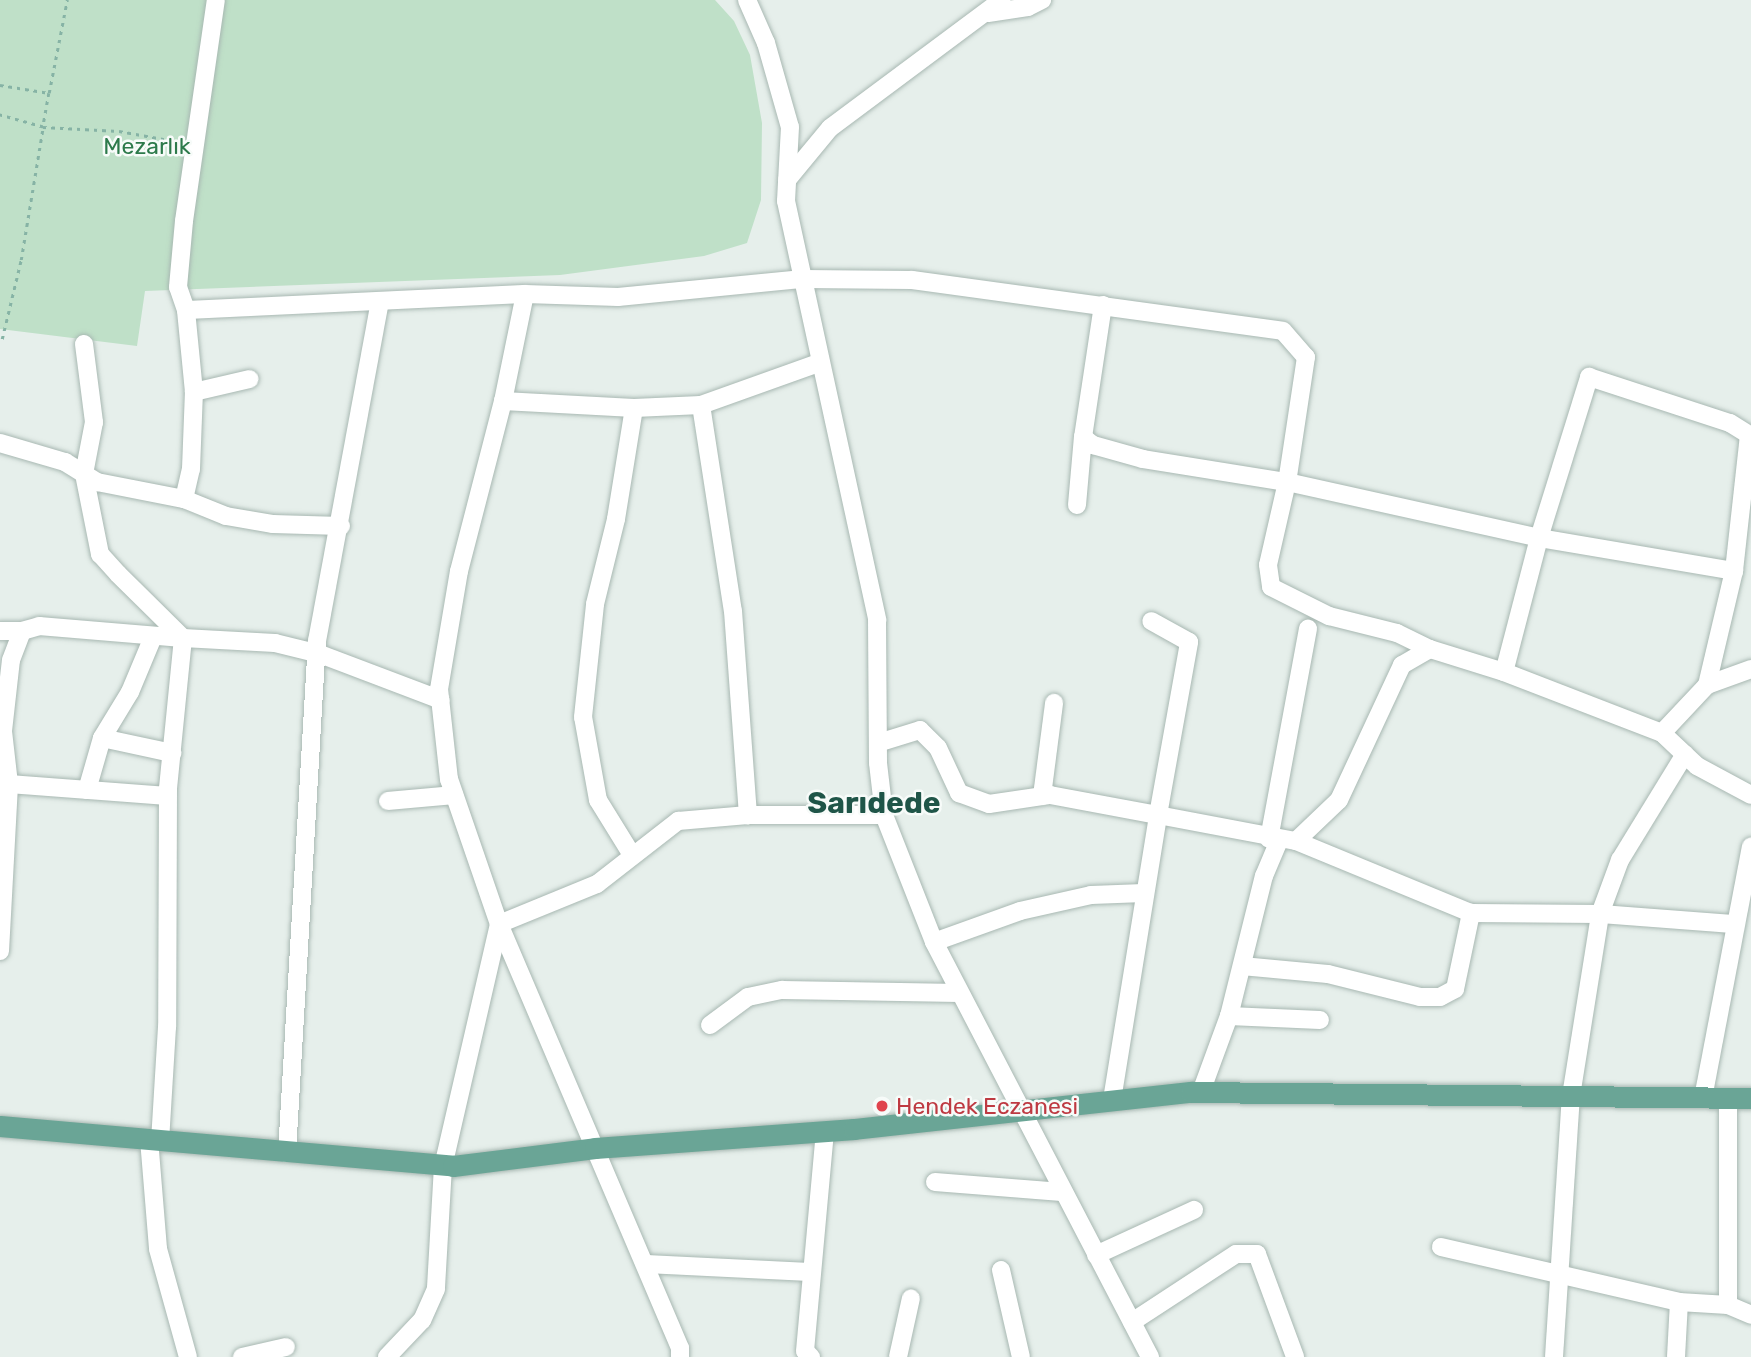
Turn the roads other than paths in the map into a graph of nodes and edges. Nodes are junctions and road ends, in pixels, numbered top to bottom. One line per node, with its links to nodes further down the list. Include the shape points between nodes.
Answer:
1 (216, 0): 11 (street, via 178,287)
2 (747, 0): 6 (street, via 766,43 790,127)
3 (1002, 0): 5 (street)
4 (1042, 0): 5 (street)
5 (987, 14): 6 (street, via 830,128)
6 (787, 180): 7 (street, via 786,201)
7 (803, 279): 8 (street, via 618,296); 10 (street, via 912,280); 13 (street)
8 (525, 294): 9 (street); 16 (street)
9 (380, 302): 11 (street); 25 (street)
10 (1103, 305): 19 (street); 22 (street, via 1283,331 1295,340 1306,357)
11 (186, 310): 15 (street)
12 (84, 344): 21 (street, via 94,422)
13 (821, 362): 17 (street); 43 (street, via 877,620)
14 (250, 379): 15 (street)
15 (194, 392): 23 (street, via 191,469)
16 (503, 401): 18 (street); 39 (street, via 459,571)
17 (701, 404): 18 (street); 53 (street, via 733,611)
18 (634, 408): 58 (street, via 596,604 583,717 598,800)
19 (1083, 437): 22 (street, via 1093,445 1143,459); 24 (street)
20 (0, 443): 21 (street, via 65,462)
21 (84, 474): 23 (street, via 97,482); 33 (street, via 100,554)
22 (1287, 482): 26 (street); 34 (street, via 1268,565 1271,587 1329,616 1397,633)
23 (184, 499): 25 (street, via 226,516 273,524)
24 (1077, 505)
25 (341, 526): 35 (street, via 317,641)
26 (1539, 538): 27 (street); 27 (street, via 1589,377 1730,423 1749,435); 37 (street)
27 (1734, 571): 38 (street)
28 (1151, 621): 55 (street, via 1189,642)
29 (1308, 629): 56 (street)
30 (0, 631): 31 (street)
31 (22, 631): 32 (street, via 39,626); 46 (street, via 11,660 3,731)
32 (153, 636): 33 (street); 42 (street, via 130,692)
33 (184, 638): 35 (street, via 275,643); 44 (street)
34 (1430, 649): 37 (street); 56 (street, via 1402,664 1339,800)
35 (320, 654): 39 (street); 83 (street)
36 (1751, 669): 38 (street)
37 (1504, 671): 41 (street)
38 (1707, 685): 41 (street)
39 (441, 700): 48 (street)
40 (1054, 702): 51 (street)
41 (1662, 733): 45 (street)
42 (103, 737): 44 (street); 47 (street)
43 (878, 743): 51 (street, via 920,730 938,748 959,793 989,804); 54 (street)
44 (172, 753): 50 (street)
45 (1685, 754): 49 (street); 62 (street, via 1619,860)
46 (9, 784): 47 (street); 60 (street)
47 (87, 790): 50 (street)
48 (454, 795): 52 (street); 63 (street)
49 (1751, 795)
50 (168, 796): 81 (street, via 167,1027)
51 (1042, 796): 55 (street)
52 (388, 801)
53 (747, 815): 54 (street); 58 (street, via 678,821)
54 (884, 815): 65 (street)
55 (1158, 815): 56 (street); 59 (street)
56 (1282, 840): 61 (street); 67 (street, via 1264,876)
57 (1751, 847): 64 (street)
58 (632, 855): 63 (street, via 597,884)
59 (1144, 892): 65 (street, via 1091,895 1020,911); 77 (street)
60 (2, 893): 66 (street)
61 (1471, 913): 62 (street); 67 (street, via 1455,989 1440,997 1420,997 1328,974)
62 (1600, 914): 64 (street); 73 (street)
63 (499, 924): 82 (street); 84 (street)
64 (1734, 924): 74 (street)
65 (934, 942): 68 (street)
66 (0, 951)
67 (1242, 966): 69 (street)
68 (959, 993): 71 (street, via 782,990 748,997); 78 (street)
69 (1228, 1016): 70 (street); 72 (street)
70 (1320, 1020)
71 (710, 1025)
72 (1201, 1092): 73 (main road); 77 (main road)
73 (1571, 1096): 74 (main road); 93 (street)
74 (1703, 1098): 75 (main road)
75 (1728, 1098): 76 (main road); 96 (street)
76 (1751, 1098)
77 (1112, 1100): 78 (main road)
78 (1018, 1111): 80 (main road); 86 (street)
79 (0, 1126): 81 (main road)
80 (825, 1132): 82 (main road); 92 (street)
81 (155, 1140): 83 (main road); 100 (street, via 158,1248)
82 (595, 1148): 84 (main road); 90 (street)
83 (287, 1153): 84 (main road)
84 (443, 1166): 102 (street, via 436,1289 422,1320)
85 (935, 1182): 86 (street)
86 (1062, 1192): 89 (street)
87 (1194, 1210): 89 (street)
88 (1441, 1247): 93 (street)
89 (1096, 1255): 98 (street)
90 (645, 1264): 92 (street); 103 (street)
91 (1001, 1270): 106 (street)
92 (811, 1272): 104 (street, via 805,1351)
93 (1559, 1272): 95 (street); 109 (street)
94 (911, 1298): 105 (street)
95 (1679, 1302): 96 (street); 110 (street)
96 (1728, 1305): 97 (street)
97 (1751, 1315)
98 (1132, 1322): 107 (street); 108 (street, via 1236,1254 1257,1254)
99 (286, 1347): 101 (street)
100 (188, 1357)
101 (242, 1357)
102 (387, 1357)
103 (680, 1357)
104 (811, 1357)
105 (898, 1357)
106 (1021, 1357)
107 (1150, 1357)
108 (1295, 1357)
109 (1554, 1357)
110 (1676, 1357)

